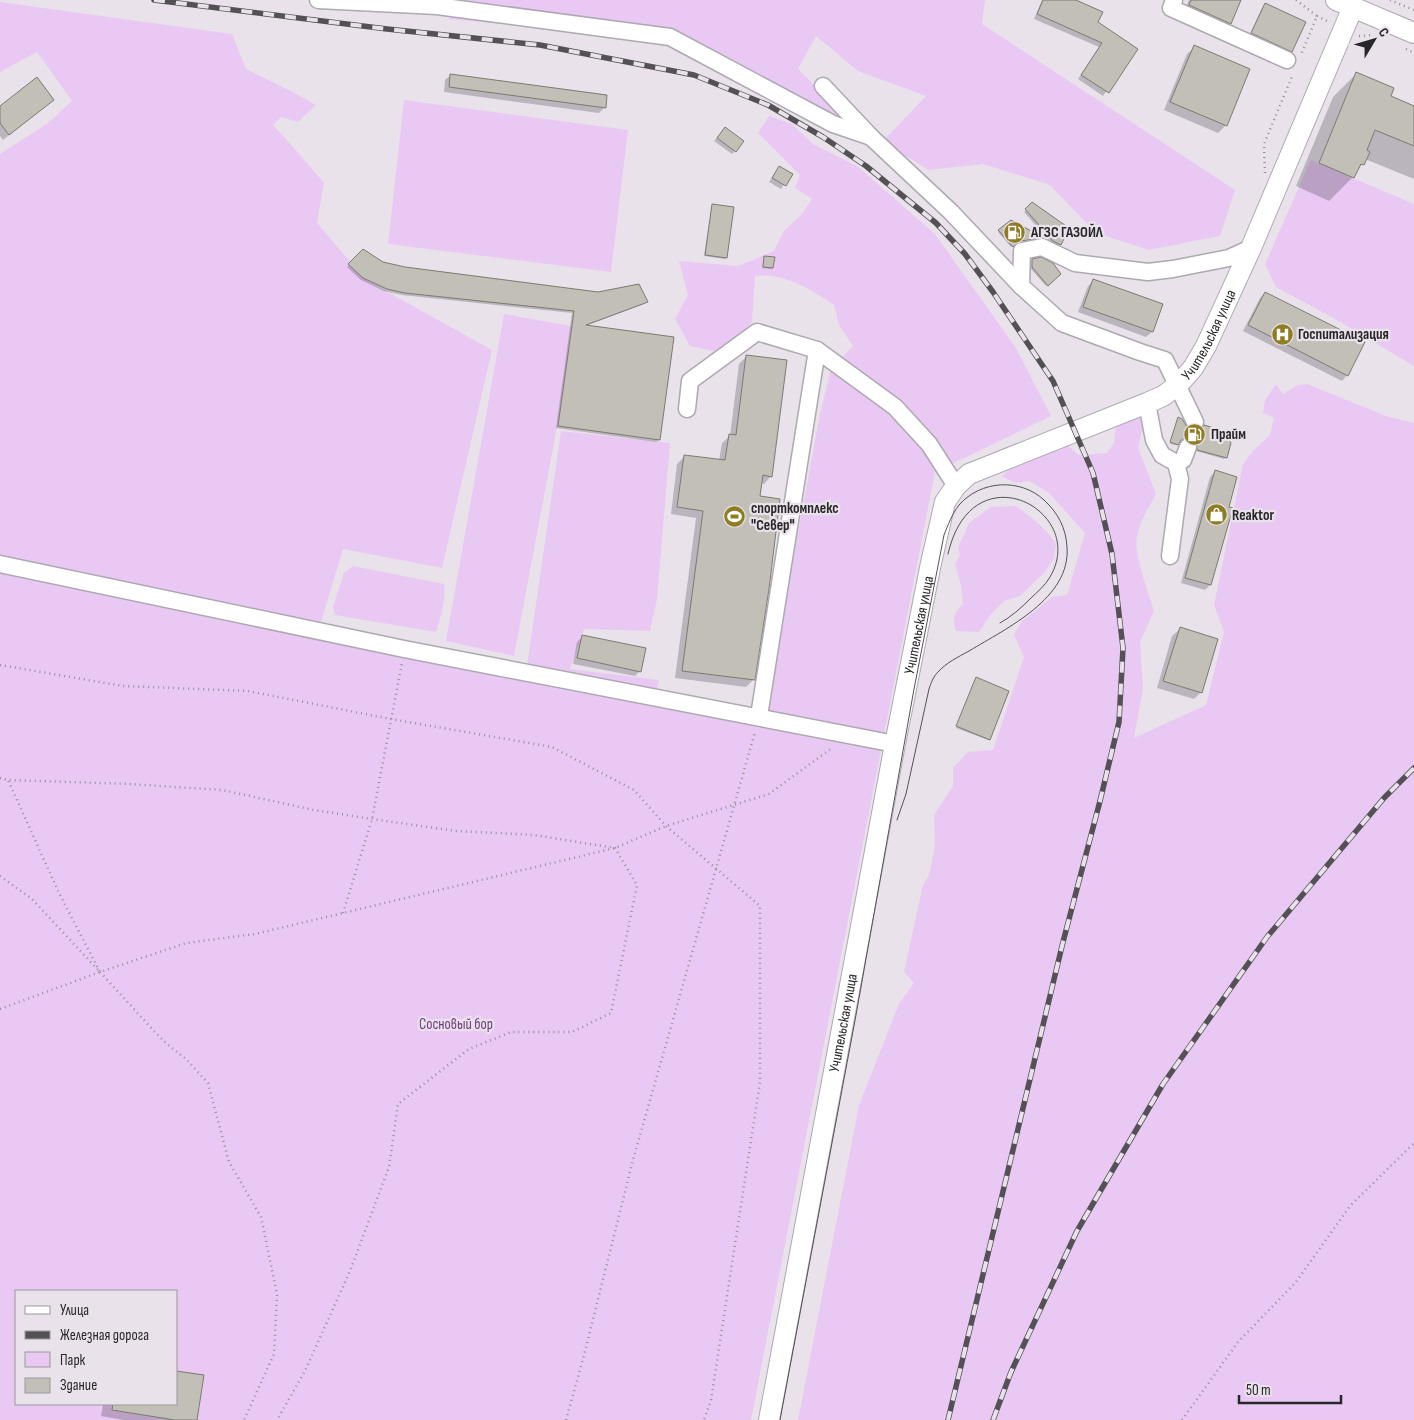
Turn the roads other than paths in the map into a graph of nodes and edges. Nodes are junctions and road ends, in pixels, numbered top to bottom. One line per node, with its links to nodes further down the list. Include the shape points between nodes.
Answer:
1 (318, 0): 7 (lane, via 437,6 670,37 833,124)
2 (1174, 0): 5 (lane, via 1171,8)
3 (1344, 4): 4 (main road); 8 (main road, Учительская улица, via 1343,29)
4 (1414, 34)
5 (1293, 64)
6 (822, 86): 7 (lane)
7 (871, 137): 9 (lane, via 951,212)
8 (1250, 248): 9 (lane, via 1228,258 1148,272 1075,263 1042,247 1022,251); 11 (main road, Учительская улица, via 1206,346)
9 (1021, 286): 11 (lane, via 1062,323 1165,360)
10 (817, 350): 13 (lane, via 757,332 690,380); 17 (lane, via 895,408 929,444); 20 (lane)
11 (1178, 385): 12 (main road, Учительская улица); 14 (lane)
12 (1147, 403): 16 (lane, via 1154,440 1162,456); 17 (main road, Учительская улица, via 984,467 969,474)
13 (687, 409)
14 (1195, 422)
15 (1188, 447): 16 (lane, via 1183,460)
16 (1176, 463): 18 (lane, via 1180,479)
17 (956, 486): 21 (main road, Учительская улица, via 945,502)
18 (1170, 556)
19 (0, 564): 20 (lane, via 404,649)
20 (759, 716): 21 (lane)
21 (895, 744): 22 (main road, Учительская улица)
22 (769, 1420)

